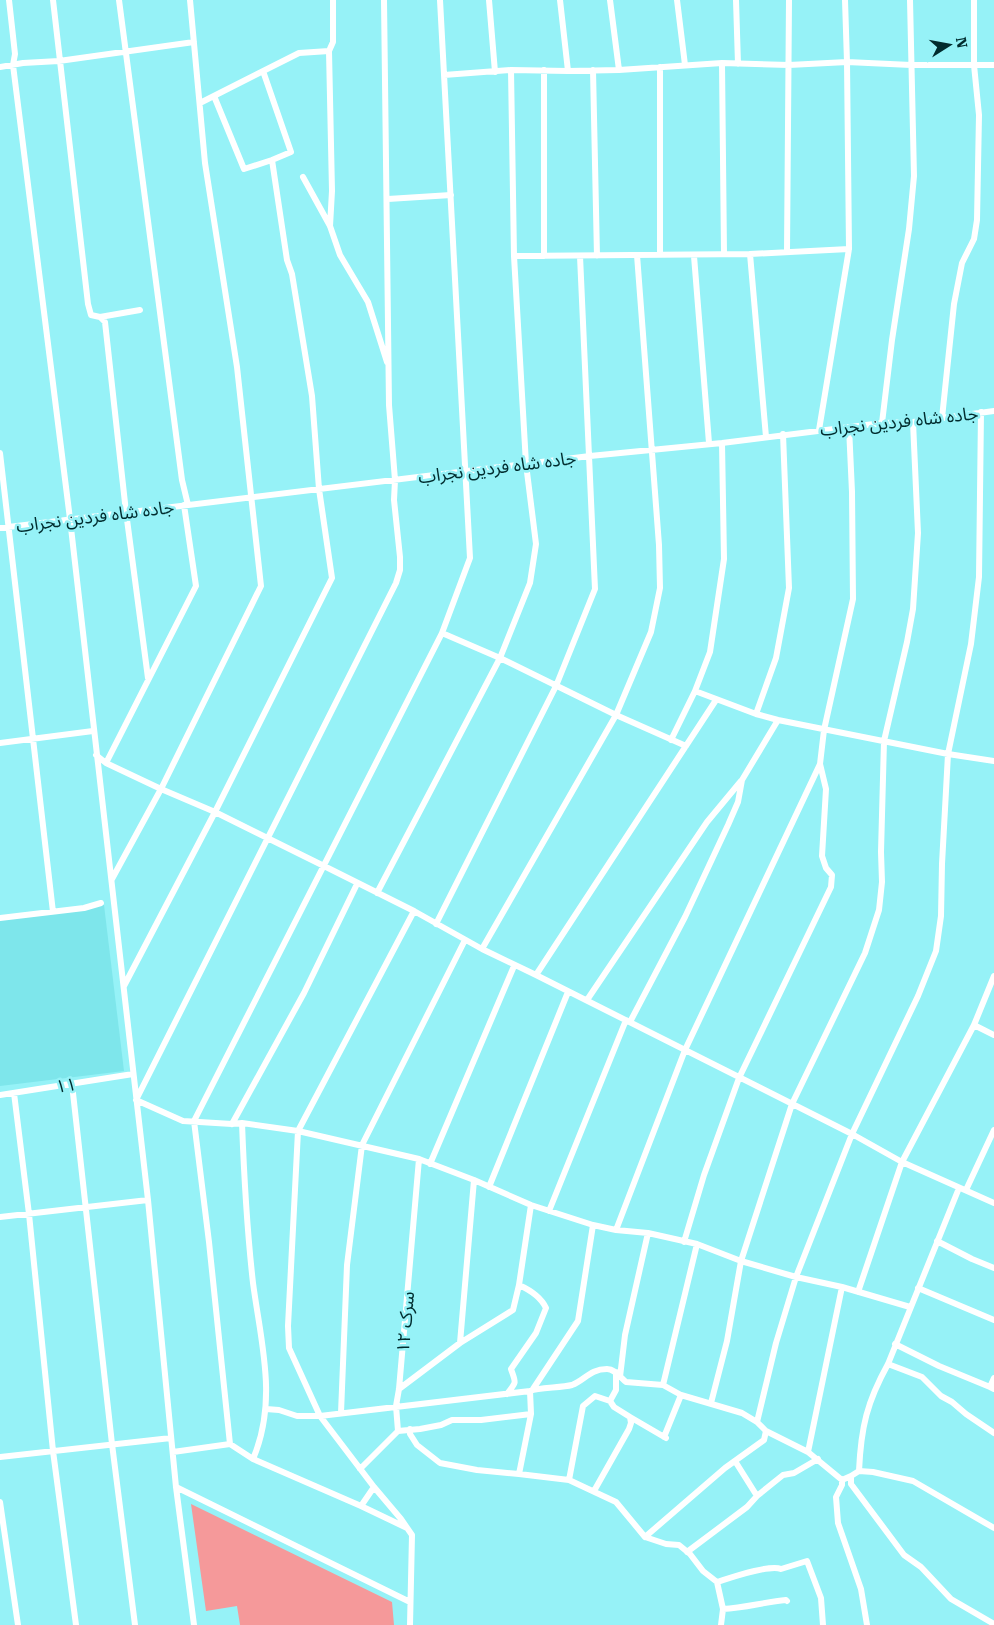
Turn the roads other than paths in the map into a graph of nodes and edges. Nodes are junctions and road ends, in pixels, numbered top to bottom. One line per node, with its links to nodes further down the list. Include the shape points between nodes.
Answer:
1 (9, 0): 23 (street, via 15,54)
2 (52, 0): 20 (street)
3 (119, 0): 18 (street)
4 (190, 0): 17 (street)
5 (333, 0): 19 (street, via 333,42)
6 (384, 0): 45 (street)
7 (440, 0): 39 (street)
8 (489, 0): 38 (street)
9 (560, 0): 37 (street)
10 (610, 0): 35 (street)
11 (677, 0): 24 (street)
12 (736, 0): 25 (street)
13 (789, 0): 26 (street)
14 (845, 0): 21 (street)
15 (910, 0): 27 (street)
16 (974, 0): 28 (street)
17 (194, 42): 18 (street); 41 (street)
18 (126, 51): 20 (street); 80 (street)
19 (328, 51): 36 (street, via 299,52); 46 (street)
20 (59, 61): 23 (street); 59 (street, via 88,304 91,315)
21 (847, 62): 26 (street); 27 (street); 47 (street)
22 (722, 63): 24 (street); 25 (street); 49 (street)
23 (12, 64): 30 (street); 82 (street)
24 (685, 64): 31 (street)
25 (738, 64): 26 (street)
26 (789, 65): 48 (street)
27 (911, 65): 28 (street); 65 (street, via 914,176)
28 (974, 65): 29 (street); 63 (street, via 979,115 976,220 974,239 962,263 956,296)
29 (994, 65)
30 (0, 67)
31 (660, 67): 35 (street); 51 (street)
32 (511, 70): 33 (street); 38 (street); 52 (street)
33 (544, 70): 37 (street); 53 (street)
34 (593, 70): 35 (street); 37 (street); 55 (street)
35 (619, 70)
36 (263, 71): 40 (street); 42 (street, via 291,152)
37 (568, 71)
38 (495, 72): 39 (street)
39 (444, 75): 44 (street)
40 (214, 96): 41 (street); 42 (street, via 244,169)
41 (200, 103): 79 (street, via 205,163 237,367)
42 (272, 160): 78 (street, via 312,396)
43 (303, 177): 46 (street)
44 (451, 195): 45 (street); 76 (street)
45 (388, 199): 60 (street)
46 (330, 226): 60 (street, via 340,255 368,302)
47 (849, 249): 48 (street); 67 (street)
48 (787, 252): 50 (street)
49 (724, 254): 50 (street); 57 (street)
50 (750, 254): 69 (street)
51 (660, 255): 56 (street); 57 (street)
52 (514, 256): 53 (street); 75 (street)
53 (544, 256): 54 (street)
54 (580, 256): 55 (street); 74 (street)
55 (597, 256): 56 (street)
56 (637, 256): 72 (street)
57 (694, 256): 71 (street)
58 (140, 310): 59 (street)
59 (100, 317): 81 (street, via 105,322)
60 (389, 371): 77 (street)
61 (994, 411): 62 (street, جاده شاه فردین نجراب)
62 (981, 412): 63 (street, جاده شاه فردین نجراب); 101 (street, via 979,577 971,644)
63 (942, 418): 64 (street, جاده شاه فردین نجراب)
64 (913, 422): 65 (street, جاده شاه فردین نجراب); 98 (street, via 918,533 912,609)
65 (882, 423): 66 (street, جاده شاه فردین نجراب)
66 (849, 427): 67 (street, جاده شاه فردین نجراب); 95 (street, via 853,599)
67 (820, 430): 68 (street, جاده شاه فردین نجراب)
68 (784, 434): 69 (street, جاده شاه فردین نجراب); 91 (street, via 789,588 776,658)
69 (766, 437): 70 (street, جاده شاه فردین نجراب)
70 (722, 443): 71 (street, جاده شاه فردین نجراب); 89 (street, via 724,560 710,652)
71 (709, 444): 72 (street, جاده شاه فردین نجراب)
72 (652, 450): 74 (street, جاده شاه فردین نجراب); 92 (street, via 660,588 651,632)
73 (0, 453): 83 (street)
74 (590, 456): 75 (street, جاده شاه فردین نجراب); 88 (street, via 595,589)
75 (526, 464): 76 (street, جاده شاه فردین نجراب); 86 (street, via 536,544 530,583)
76 (464, 471): 77 (street, جاده شاه فردین نجراب); 85 (street, via 470,558)
77 (395, 480): 78 (street, جاده شاه فردین نجراب); 109 (street, via 400,570)
78 (319, 489): 79 (street, جاده شاه فردین نجراب); 108 (street, via 332,578)
79 (251, 497): 80 (street, جاده شاه فردین نجراب); 107 (street, via 261,586)
80 (186, 505): 81 (street, جاده شاه فردین نجراب); 87 (street, via 196,586)
81 (126, 512): 82 (street, جاده شاه فردین نجراب); 87 (street)
82 (70, 519): 83 (street, جاده شاه فردین نجراب); 94 (street)
83 (9, 526): 84 (street, جاده شاه فردین نجراب); 96 (street)
84 (0, 528)
85 (442, 633): 86 (street); 110 (street)
86 (500, 658): 88 (street); 113 (street)
87 (148, 678): 104 (street)
88 (556, 686): 92 (street); 118 (street)
89 (695, 691): 90 (street); 97 (street)
90 (716, 700): 91 (street); 100 (street)
91 (756, 714): 93 (street)
92 (616, 715): 97 (street); 120 (street)
93 (778, 720): 95 (street); 106 (street)
94 (93, 730): 96 (street); 102 (street)
95 (824, 730): 98 (street); 105 (street)
96 (33, 740): 99 (street); 115 (street)
97 (671, 740): 100 (street)
98 (884, 741): 101 (street); 138 (street, via 879,910 866,953)
99 (0, 743)
100 (686, 746): 122 (street)
101 (948, 754): 103 (street); 144 (street, via 942,916 936,951)
102 (96, 755): 104 (street); 111 (street)
103 (994, 761)
104 (106, 762): 107 (street)
105 (820, 764): 131 (street); 133 (street, via 826,789 822,856 832,875 831,887)
106 (742, 780): 127 (street, via 707,822); 128 (street, via 738,802 685,917)
107 (161, 789): 108 (street); 111 (street)
108 (215, 812): 109 (street); 124 (street)
109 (268, 838): 110 (street); 137 (street)
110 (324, 866): 112 (street); 139 (street)
111 (112, 880): 124 (street)
112 (357, 884): 113 (street); 141 (street, via 304,993)
113 (378, 893): 116 (street)
114 (101, 903): 115 (street)
115 (53, 912): 117 (street)
116 (414, 912): 118 (street); 143 (street)
117 (0, 918)
118 (436, 924): 119 (street)
119 (465, 940): 120 (street); 145 (street)
120 (482, 950): 121 (street)
121 (514, 966): 122 (street); 148 (street)
122 (536, 975): 125 (street)
123 (994, 976): 126 (street)
124 (123, 987): 132 (street)
125 (568, 992): 127 (street); 150 (street)
126 (991, 995): 129 (street)
127 (586, 1000): 128 (street)
128 (628, 1021): 131 (street); 157 (street)
129 (974, 1025): 130 (street); 147 (street)
130 (994, 1035)
131 (685, 1050): 133 (street); 161 (street)
132 (132, 1074): 134 (street, ۱۱); 137 (street)
133 (739, 1078): 138 (street); 164 (street)
134 (72, 1084): 135 (street, ۱۱); 156 (street)
135 (14, 1093): 136 (street, ۱۱); 158 (street)
136 (0, 1095)
137 (136, 1100): 139 (street, via 183,1120); 153 (street)
138 (792, 1104): 144 (street); 166 (street)
139 (194, 1121): 141 (street); 201 (street)
140 (242, 1123): 141 (street); 143 (street); 189 (street, via 253,1283 267,1391)
141 (232, 1124)
142 (994, 1130): 152 (street)
143 (298, 1131): 145 (street); 192 (street, via 289,1348)
144 (852, 1134): 147 (street); 168 (street)
145 (362, 1145): 146 (street); 190 (street, via 347,1265)
146 (419, 1159): 148 (street); 182 (street, سرک ۱۲)
147 (902, 1162): 151 (street); 172 (street)
148 (430, 1164): 149 (street)
149 (474, 1180): 150 (street); 175 (street)
150 (489, 1187): 155 (street)
151 (959, 1188): 152 (street); 163 (street)
152 (966, 1190): 154 (street)
153 (148, 1200): 156 (street); 199 (street)
154 (994, 1203)
155 (531, 1205): 157 (street); 169 (street)
156 (86, 1207): 158 (street); 200 (street)
157 (549, 1211): 160 (street)
158 (29, 1214): 159 (street); 202 (street)
159 (0, 1217)
160 (593, 1225): 161 (street); 183 (street, via 578,1321)
161 (616, 1230): 162 (street)
162 (648, 1233): 164 (street); 178 (street)
163 (937, 1241): 167 (street); 171 (street)
164 (684, 1242): 165 (street)
165 (696, 1244): 166 (street); 180 (street)
166 (741, 1261): 168 (street); 187 (street, via 727,1340)
167 (994, 1268)
168 (796, 1276): 170 (street); 194 (street)
169 (519, 1285): 175 (street, via 513,1310); 184 (street, via 528,1289 546,1308 536,1333 511,1369 515,1384)
170 (842, 1287): 172 (street); 204 (street)
171 (918, 1288): 173 (street); 174 (street)
172 (858, 1292): 173 (street)
173 (910, 1307): 176 (street)
174 (994, 1320)
175 (460, 1343): 182 (street)
176 (894, 1344): 177 (street); 181 (street)
177 (888, 1364): 198 (street, via 922,1377 941,1396); 210 (street, via 866,1412)
178 (618, 1374): 180 (street, via 626,1382); 183 (street, via 608,1369 591,1372 574,1384); 186 (street, via 616,1390)
179 (994, 1378): 181 (street)
180 (663, 1385): 185 (street)
181 (992, 1388)
182 (400, 1389): 188 (street, سرک ۱۲)
183 (532, 1390): 184 (street); 191 (street)
184 (507, 1394): 188 (street)
185 (681, 1395): 187 (street); 193 (street, via 665,1438)
186 (610, 1401): 193 (street); 213 (street, via 595,1396 583,1406)
187 (711, 1403): 194 (street, via 742,1413)
188 (396, 1406): 190 (street); 197 (street, سرک ۱۲)
189 (266, 1409): 192 (street, via 297,1416); 206 (street, via 261,1441)
190 (341, 1413): 192 (street)
191 (531, 1414): 195 (street, via 452,1420 441,1425); 211 (street)
192 (320, 1416): 209 (street)
193 (630, 1417): 217 (street, via 629,1429)
194 (757, 1422): 196 (street)
195 (410, 1429): 197 (street); 211 (street, via 417,1445 440,1463)
196 (766, 1430): 204 (street); 208 (street, via 764,1440)
197 (398, 1431): 209 (street)
198 (994, 1433)
199 (171, 1438): 200 (street); 203 (street)
200 (112, 1444): 202 (street); 232 (street)
201 (230, 1444): 203 (street); 206 (street)
202 (53, 1451): 205 (street); 231 (street)
203 (173, 1452): 215 (street)
204 (808, 1452): 207 (street)
205 (0, 1456)
206 (253, 1459): 220 (street)
207 (818, 1459): 214 (street); 218 (street, via 794,1473 783,1475)
208 (735, 1461): 218 (street); 223 (street)
209 (360, 1469): 216 (street)
210 (859, 1471): 212 (street); 221 (street, via 913,1481)
211 (519, 1474): 213 (street)
212 (851, 1476): 214 (street); 229 (street, via 850,1484 904,1555 921,1567 952,1599)
213 (569, 1480): 217 (street)
214 (842, 1480): 237 (street, via 836,1497 838,1523 861,1589)
215 (176, 1487): 227 (street); 233 (street)
216 (374, 1487): 220 (street); 222 (street)
217 (594, 1491): 223 (street, via 616,1502)
218 (757, 1496): 224 (street)
219 (0, 1502): 230 (street)
220 (361, 1506): 222 (street)
221 (994, 1528)
222 (408, 1529): 227 (street, via 412,1535)
223 (645, 1537): 224 (street, via 679,1545)
224 (687, 1552): 225 (street)
225 (716, 1582): 228 (street); 236 (street, via 807,1561 821,1598)
226 (787, 1601): 228 (street)
227 (410, 1602): 234 (street)
228 (723, 1609): 235 (street)
229 (994, 1624)
230 (18, 1625)
231 (76, 1625)
232 (135, 1625)
233 (194, 1625)
234 (410, 1625)
235 (721, 1625)
236 (822, 1625)
237 (867, 1625)

